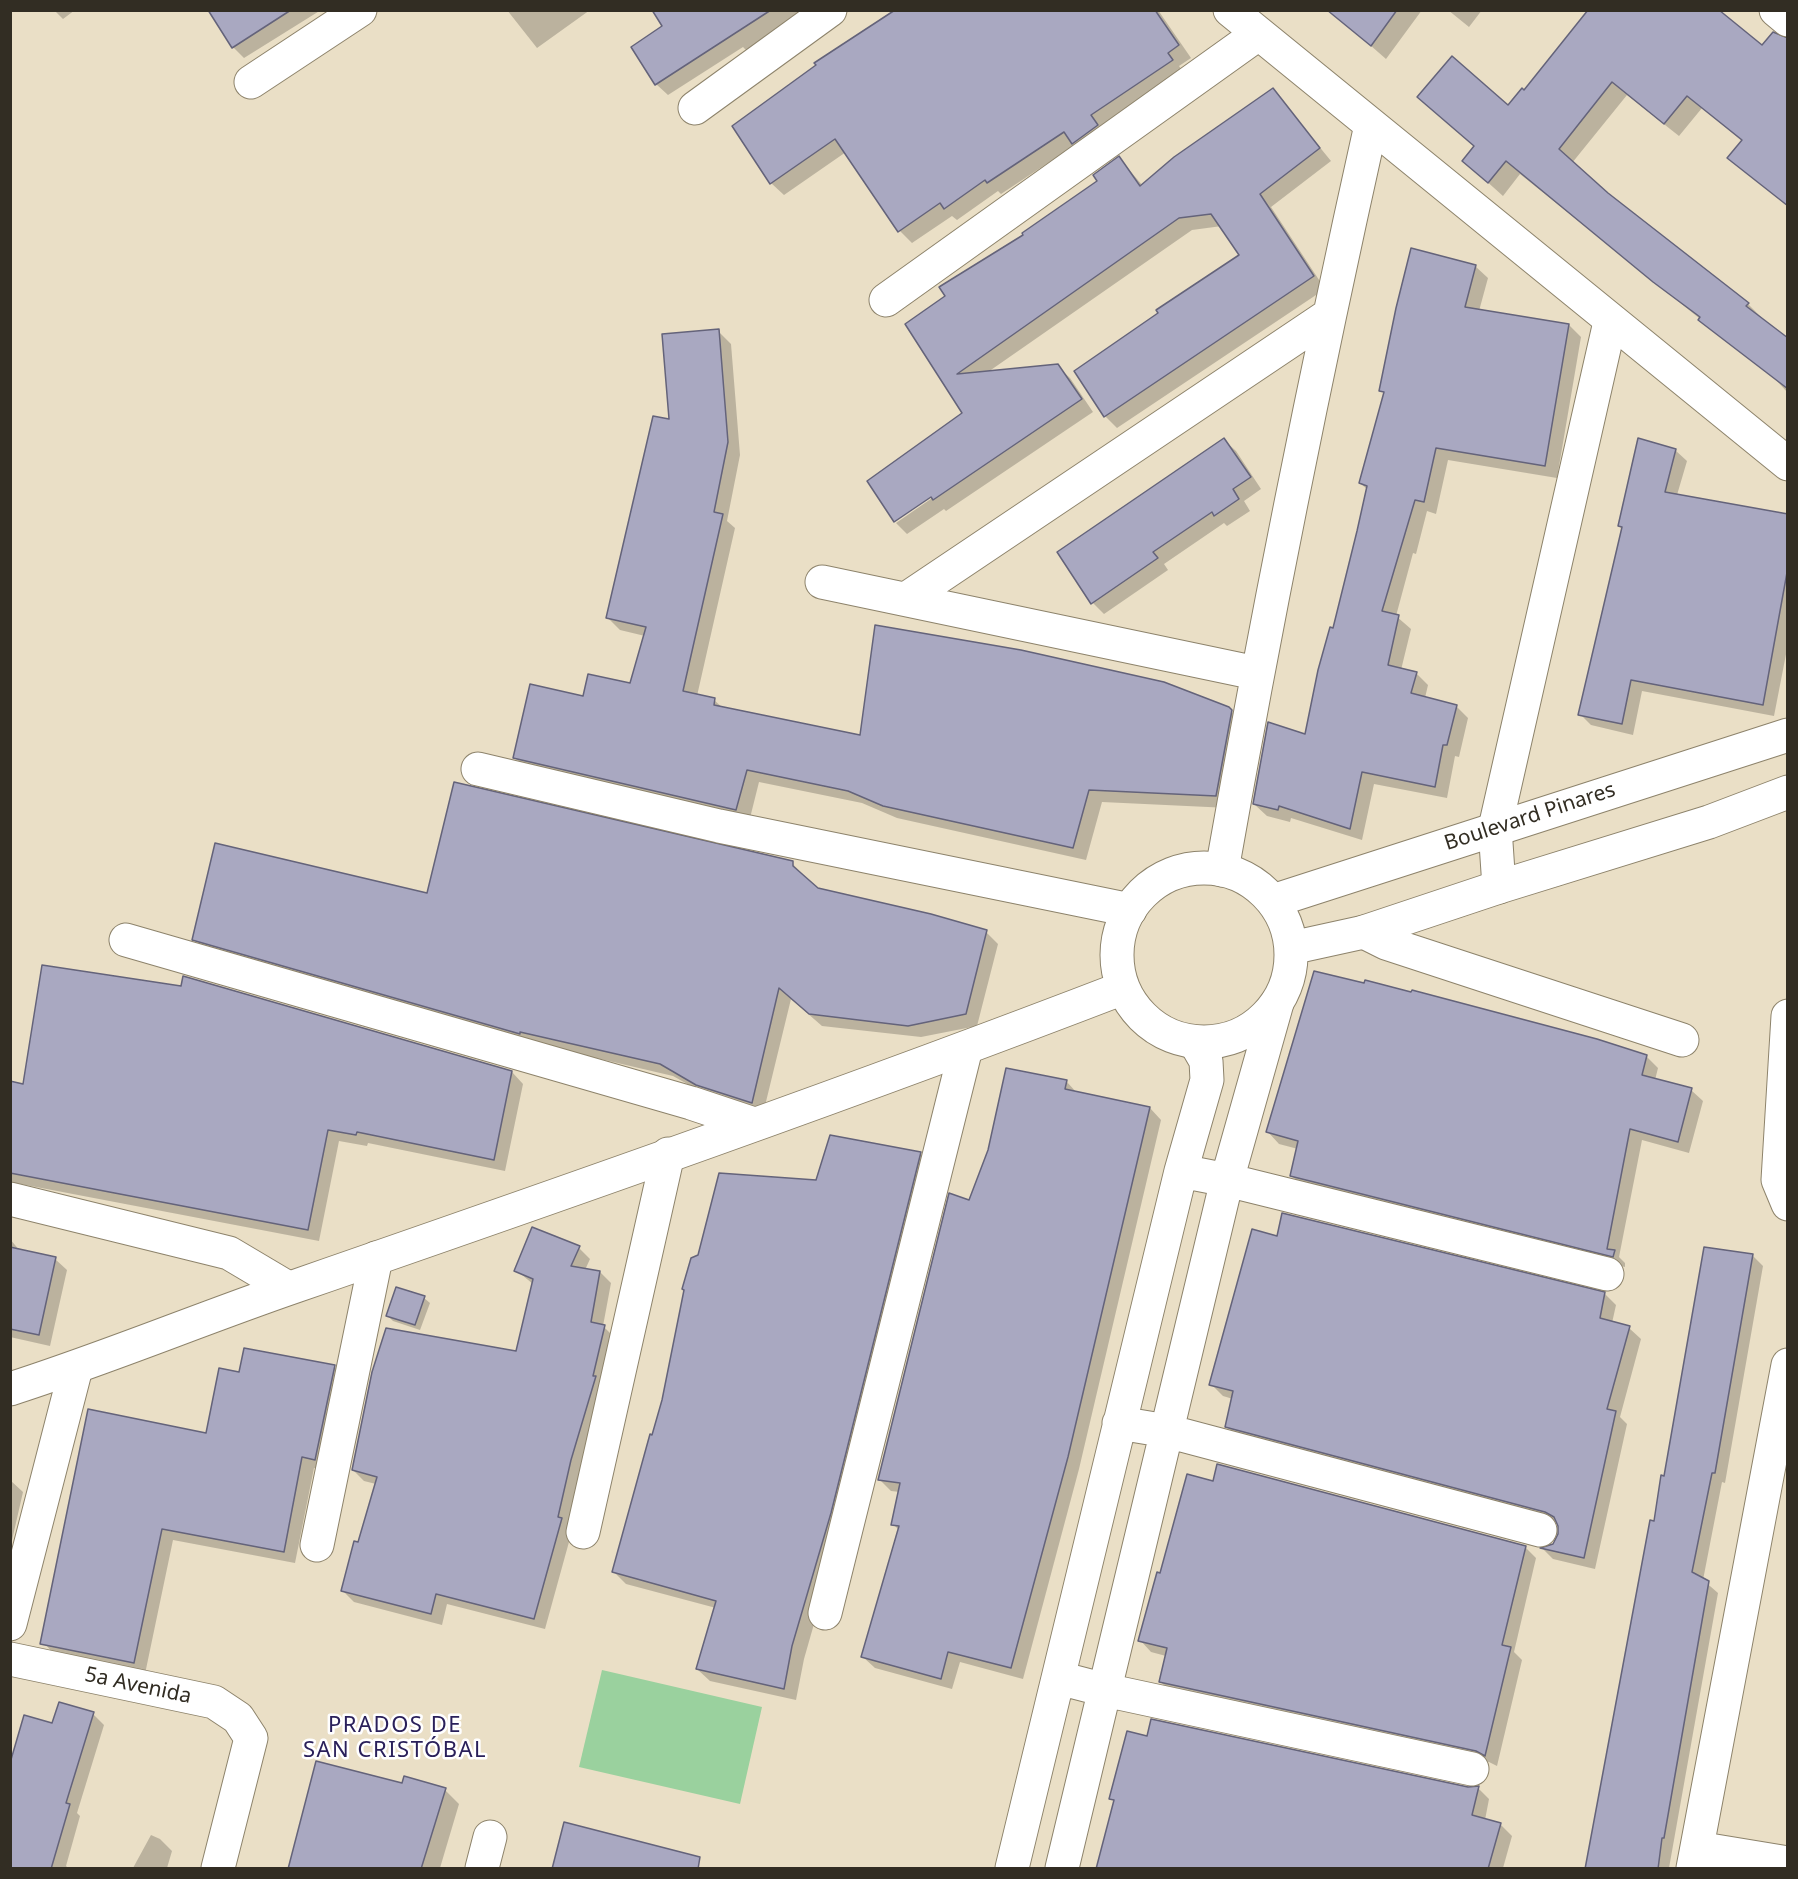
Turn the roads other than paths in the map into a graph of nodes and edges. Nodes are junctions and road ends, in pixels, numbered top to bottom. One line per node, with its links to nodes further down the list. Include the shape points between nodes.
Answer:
1 (360, 10): 7 (street)
2 (830, 10): 8 (street)
3 (1230, 10): 6 (street)
4 (1776, 10): 5 (street)
5 (1788, 20)
6 (1258, 34): 9 (street); 10 (street)
7 (251, 82)
8 (695, 108)
9 (1371, 125): 11 (street); 12 (street)
10 (886, 300)
11 (1329, 315): 15 (street); 16 (street)
12 (1610, 322): 13 (street); 20 (street)
13 (1788, 464)
14 (822, 582): 15 (street)
15 (906, 599): 16 (street)
16 (1256, 674): 21 (street)
17 (1788, 735): 20 (street, Boulevard Pinares)
18 (478, 769): 24 (street, via 719,826)
19 (1788, 792): 22 (street, via 1709,822)
20 (1495, 828): 22 (street); 23 (street, Boulevard Pinares)
21 (1222, 870): 23 (street, via 1250,881); 24 (street, via 1196,868 1170,875 1148,889)
22 (1499, 886): 25 (street)
23 (1273, 901): 27 (street, via 1286,923)
24 (1130, 910): 28 (street, via 1119,935 1117,962)
25 (1364, 932): 27 (street); 31 (street, via 1386,944)
26 (126, 940): 34 (street)
27 (1291, 948): 29 (street, via 1289,977)
28 (1123, 988): 32 (street, via 1151,1026 1172,1037); 33 (street)
29 (1277, 1004): 32 (street, via 1242,1034 1219,1041); 37 (street)
30 (1788, 1016): 39 (street, via 1778,1180)
31 (1682, 1040)
32 (1195, 1042): 36 (street, via 1206,1061 1208,1080)
33 (966, 1048): 34 (street); 51 (street)
34 (754, 1124): 35 (street)
35 (668, 1154): 40 (street); 49 (street)
36 (1181, 1172): 37 (street); 46 (street)
37 (1227, 1180): 41 (street); 47 (street)
38 (10, 1199): 42 (street, via 229,1253)
39 (1788, 1204)
40 (376, 1258): 42 (street); 50 (street)
41 (1607, 1274)
42 (288, 1288): 44 (street)
43 (1788, 1365): 58 (street)
44 (76, 1368): 45 (street); 52 (street)
45 (10, 1389)
46 (1119, 1423): 47 (street); 54 (street)
47 (1167, 1431): 48 (street); 55 (street)
48 (1540, 1530)
49 (583, 1532)
50 (317, 1545)
51 (825, 1613)
52 (10, 1624)
53 (10, 1659): 60 (street, 5a Avenida, via 214,1702 238,1718 251,1738)
54 (1059, 1678): 55 (street); 62 (street)
55 (1105, 1690): 56 (street); 63 (street)
56 (1472, 1768)
57 (490, 1837): 61 (street)
58 (1695, 1858): 59 (street)
59 (1788, 1863)
60 (218, 1869)
61 (482, 1869)
62 (1012, 1869)
63 (1062, 1869)

